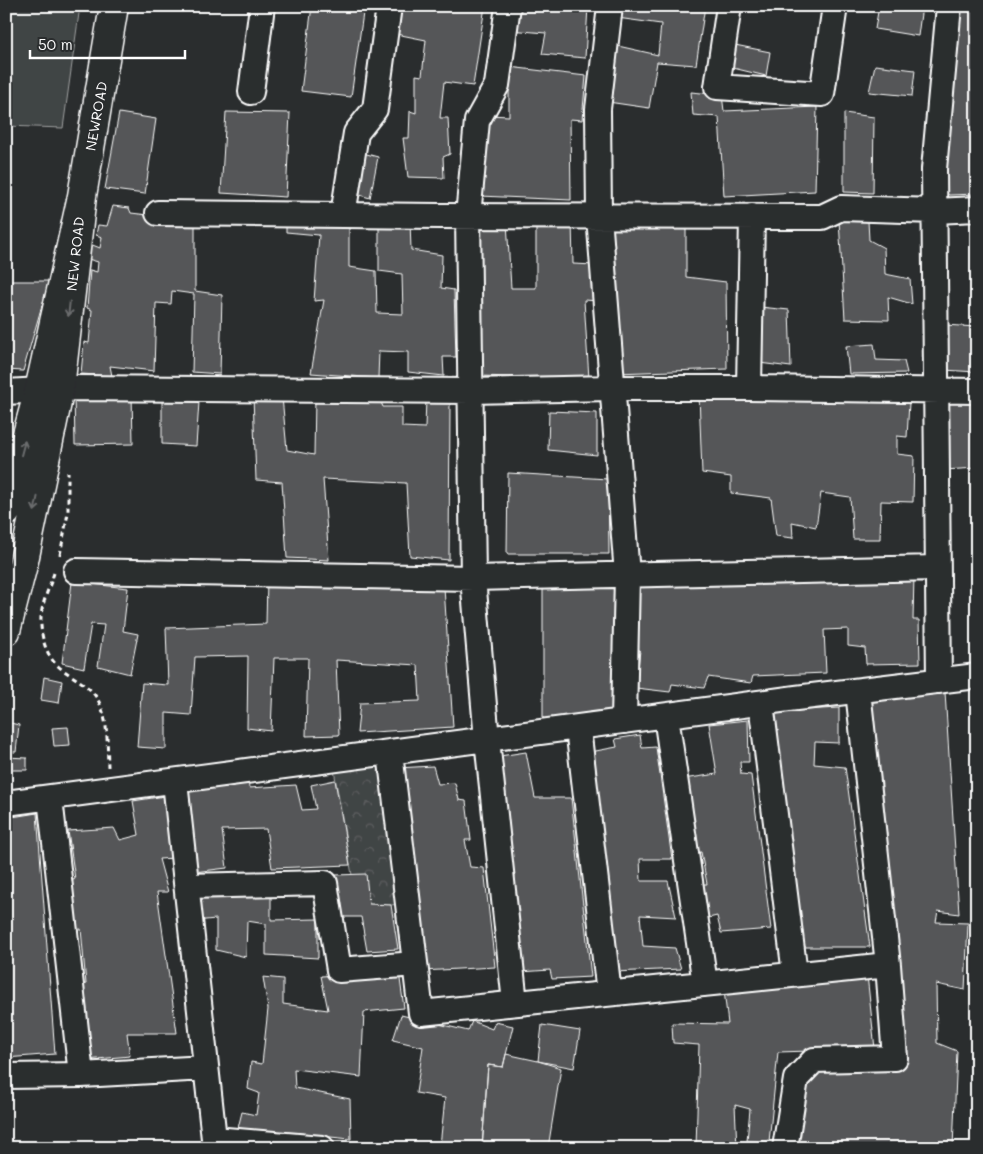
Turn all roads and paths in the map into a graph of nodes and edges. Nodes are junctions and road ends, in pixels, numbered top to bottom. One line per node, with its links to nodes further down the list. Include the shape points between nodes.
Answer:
1 (114, 6): 10 (main road, NEWROAD)
2 (262, 6): 9 (street)
3 (389, 6): 14 (street, via 375,108 356,133)
4 (508, 6): 15 (street, via 497,85 477,121)
5 (610, 6): 16 (street, via 598,109)
6 (729, 6): 7 (street, via 717,87 822,94)
7 (835, 6)
8 (949, 6): 13 (street, via 934,169)
9 (251, 92)
10 (82, 196): 20 (main road, NEW ROAD)
11 (977, 209): 13 (street)
12 (158, 212): 14 (street)
13 (935, 212): 17 (street, via 841,208 822,217); 22 (street)
14 (342, 215): 15 (street)
15 (468, 216): 16 (street); 21 (street)
16 (599, 216): 17 (street); 18 (street)
17 (752, 216): 19 (street)
18 (611, 388): 19 (street); 21 (street); 28 (street)
19 (749, 388): 22 (street)
20 (50, 389): 21 (street); 24 (street); 25 (main road, NEW ROAD, one-way to 20); 30 (main road, NEW ROAD, one-way to 30, via 24,561)
21 (471, 391): 29 (street)
22 (935, 391): 23 (street); 26 (street)
23 (977, 391)
24 (6, 392)
25 (6, 512)
26 (937, 568): 28 (street); 32 (street)
27 (76, 571): 29 (street)
28 (627, 575): 29 (street); 36 (street)
29 (473, 578): 38 (street)
30 (6, 631)
31 (977, 676): 32 (street)
32 (939, 681): 33 (street)
33 (858, 691): 34 (street); 45 (street)
34 (761, 703): 35 (street); 46 (street)
35 (666, 716): 36 (street); 47 (street)
36 (624, 721): 37 (street)
37 (578, 728): 38 (street); 48 (street)
38 (487, 740): 39 (street); 49 (street)
39 (390, 753): 40 (street); 44 (street)
40 (175, 782): 41 (street); 43 (street)
41 (50, 798): 42 (street); 51 (street)
42 (6, 804)
43 (187, 886): 44 (street, via 326,883 339,970); 50 (street)
44 (415, 964): 49 (street, via 421,1013)
45 (888, 965): 46 (street); 55 (street, via 895,1058 814,1060 796,1079)
46 (795, 974): 47 (street)
47 (705, 984): 48 (street)
48 (609, 994): 49 (street)
49 (515, 1003)
50 (206, 1068): 51 (street); 53 (street, via 214,1139)
51 (81, 1075): 52 (street)
52 (6, 1076)
53 (266, 1145): 54 (street)
54 (322, 1148)
55 (785, 1148)

